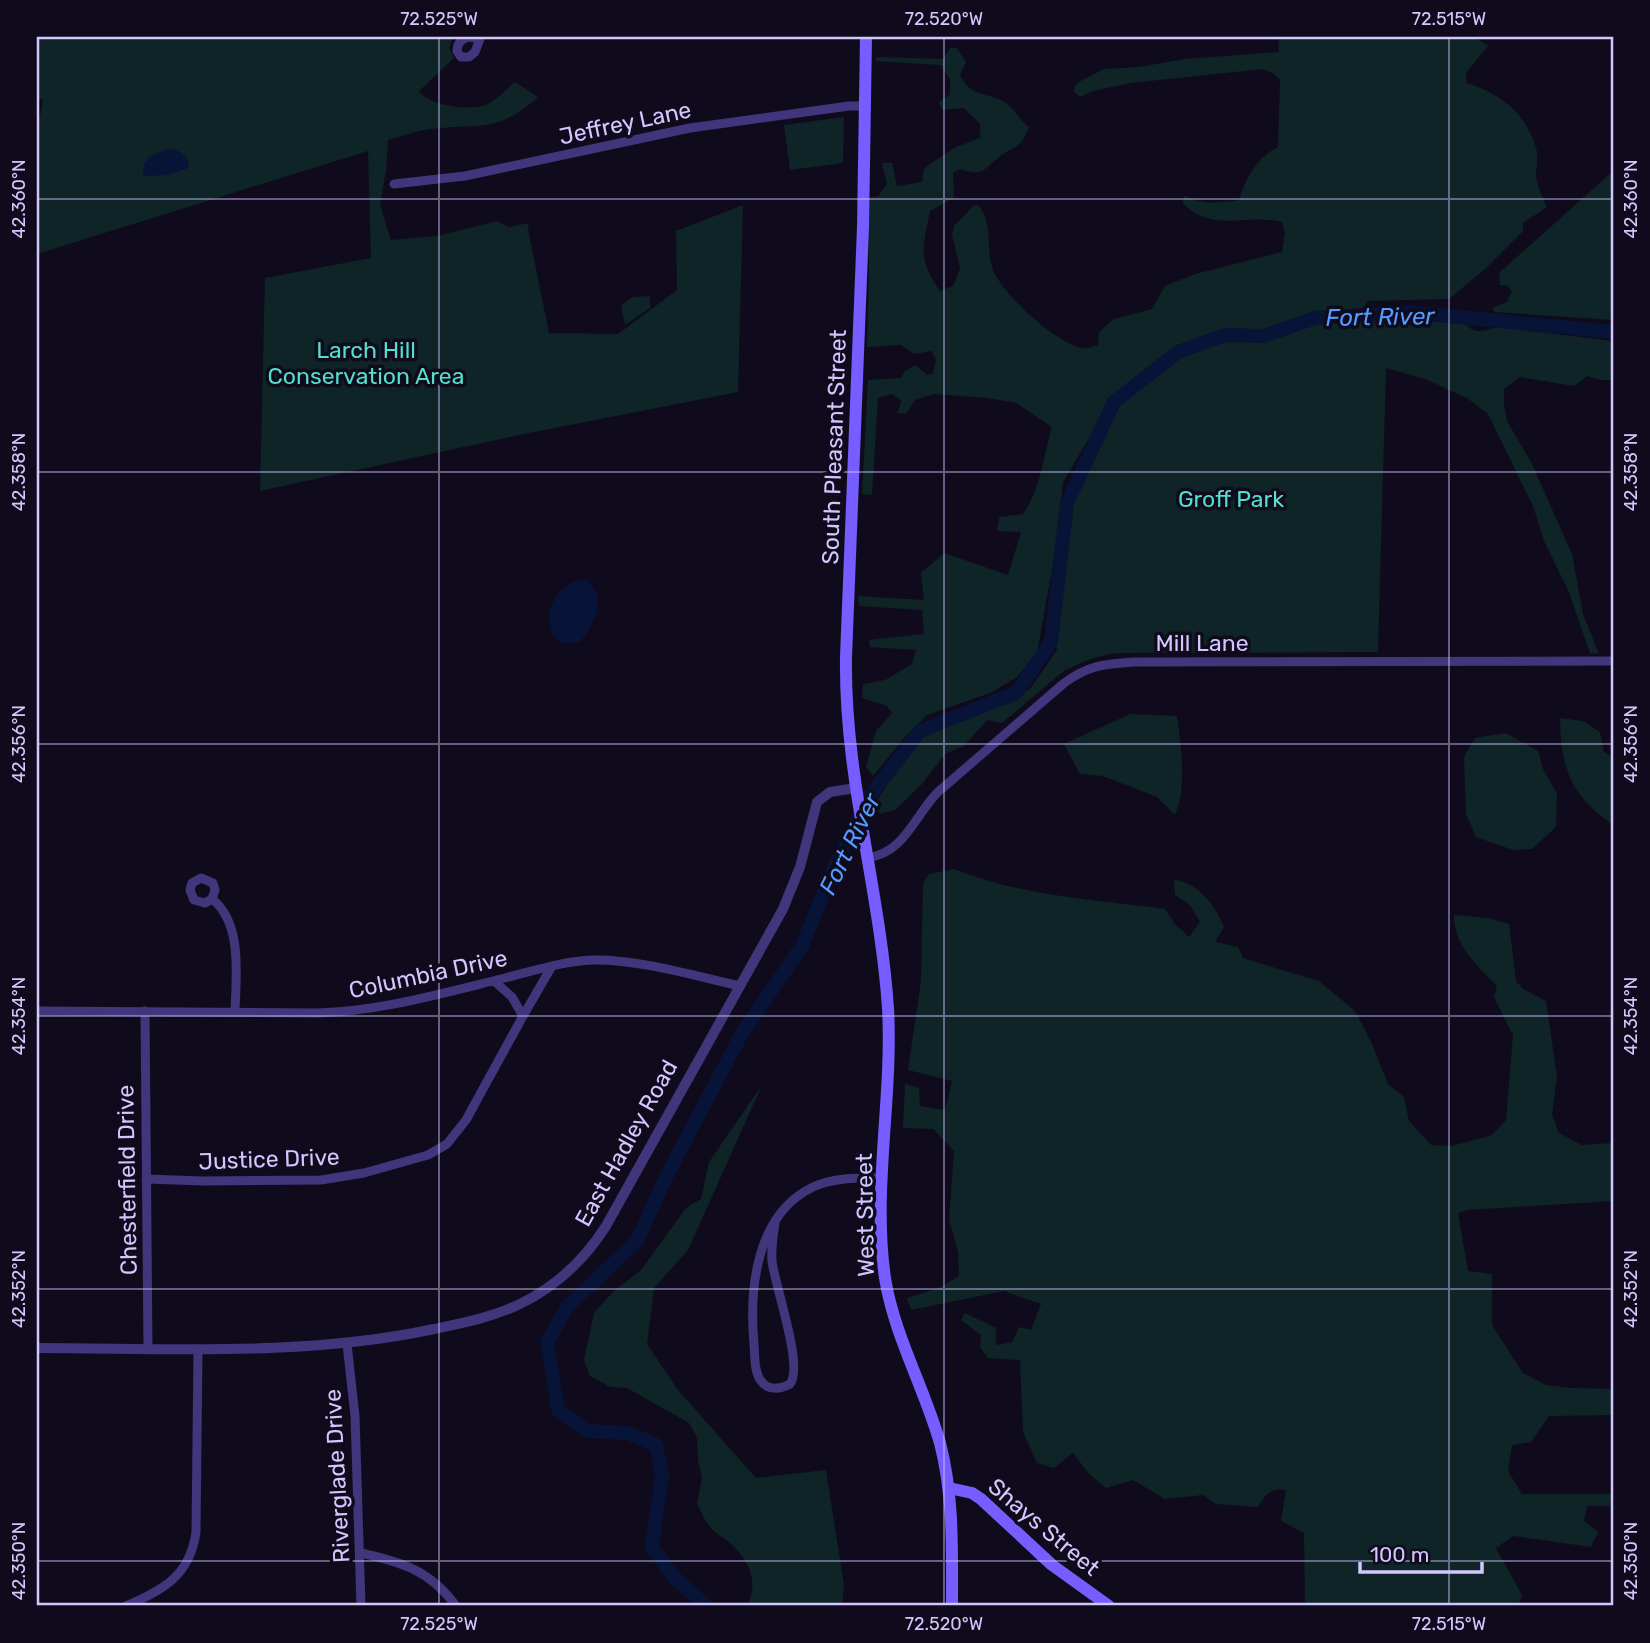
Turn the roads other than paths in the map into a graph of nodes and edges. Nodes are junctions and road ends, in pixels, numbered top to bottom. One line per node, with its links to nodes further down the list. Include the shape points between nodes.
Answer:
1 (866, 37): 2 (main road, South Pleasant Street)
2 (865, 106): 3 (street, Jeffrey Lane, via 690,128 465,176); 5 (main road, South Pleasant Street, via 846,670)
3 (394, 184)
4 (1613, 661): 6 (street, Mill Lane, via 1135,662 1087,668 928,801 898,845)
5 (857, 793): 6 (main road, South Pleasant Street); 10 (street, East Hadley Road, via 830,792 817,802 788,899)
6 (867, 858): 16 (main road, West Street, via 889,1030)
7 (212, 899): 13 (street, via 231,930)
8 (552, 966): 9 (street, Columbia Drive); 10 (street, Columbia Drive, via 599,960); 14 (street, Justice Drive)
9 (494, 981): 13 (street, Columbia Drive, via 355,1011); 14 (street, via 513,997)
10 (740, 986): 18 (street, East Hadley Road, via 611,1219 567,1272 530,1299 495,1314)
11 (37, 1011): 12 (street, Columbia Drive)
12 (145, 1011): 13 (street, Columbia Drive); 15 (street, Chesterfield Drive)
13 (236, 1012)
14 (523, 1016): 15 (street, Justice Drive, via 462,1127 447,1144 428,1155 327,1179)
15 (146, 1178): 20 (street, Chesterfield Drive)
16 (883, 1178): 17 (street, via 814,1186 792,1202); 22 (main road, West Street, via 882,1249 888,1294 933,1420)
17 (775, 1223): 17 (street, via 759,1258 753,1314 758,1374 763,1384 772,1388 789,1385 795,1372 773,1265)
18 (347, 1344): 21 (street, East Hadley Road); 23 (street, Riverglade Drive)
19 (37, 1348): 20 (street, East Hadley Road)
20 (148, 1349): 21 (street, East Hadley Road)
21 (198, 1349): 24 (street, via 193,1548 168,1585)
22 (949, 1488): 27 (main road, West Street); 28 (main road, Shays Street, via 982,1499 1052,1565)
23 (361, 1553): 25 (street, Riverglade Drive); 26 (street, via 413,1567)
24 (126, 1606)
25 (361, 1606)
26 (456, 1606)
27 (952, 1606)
28 (1109, 1606)

